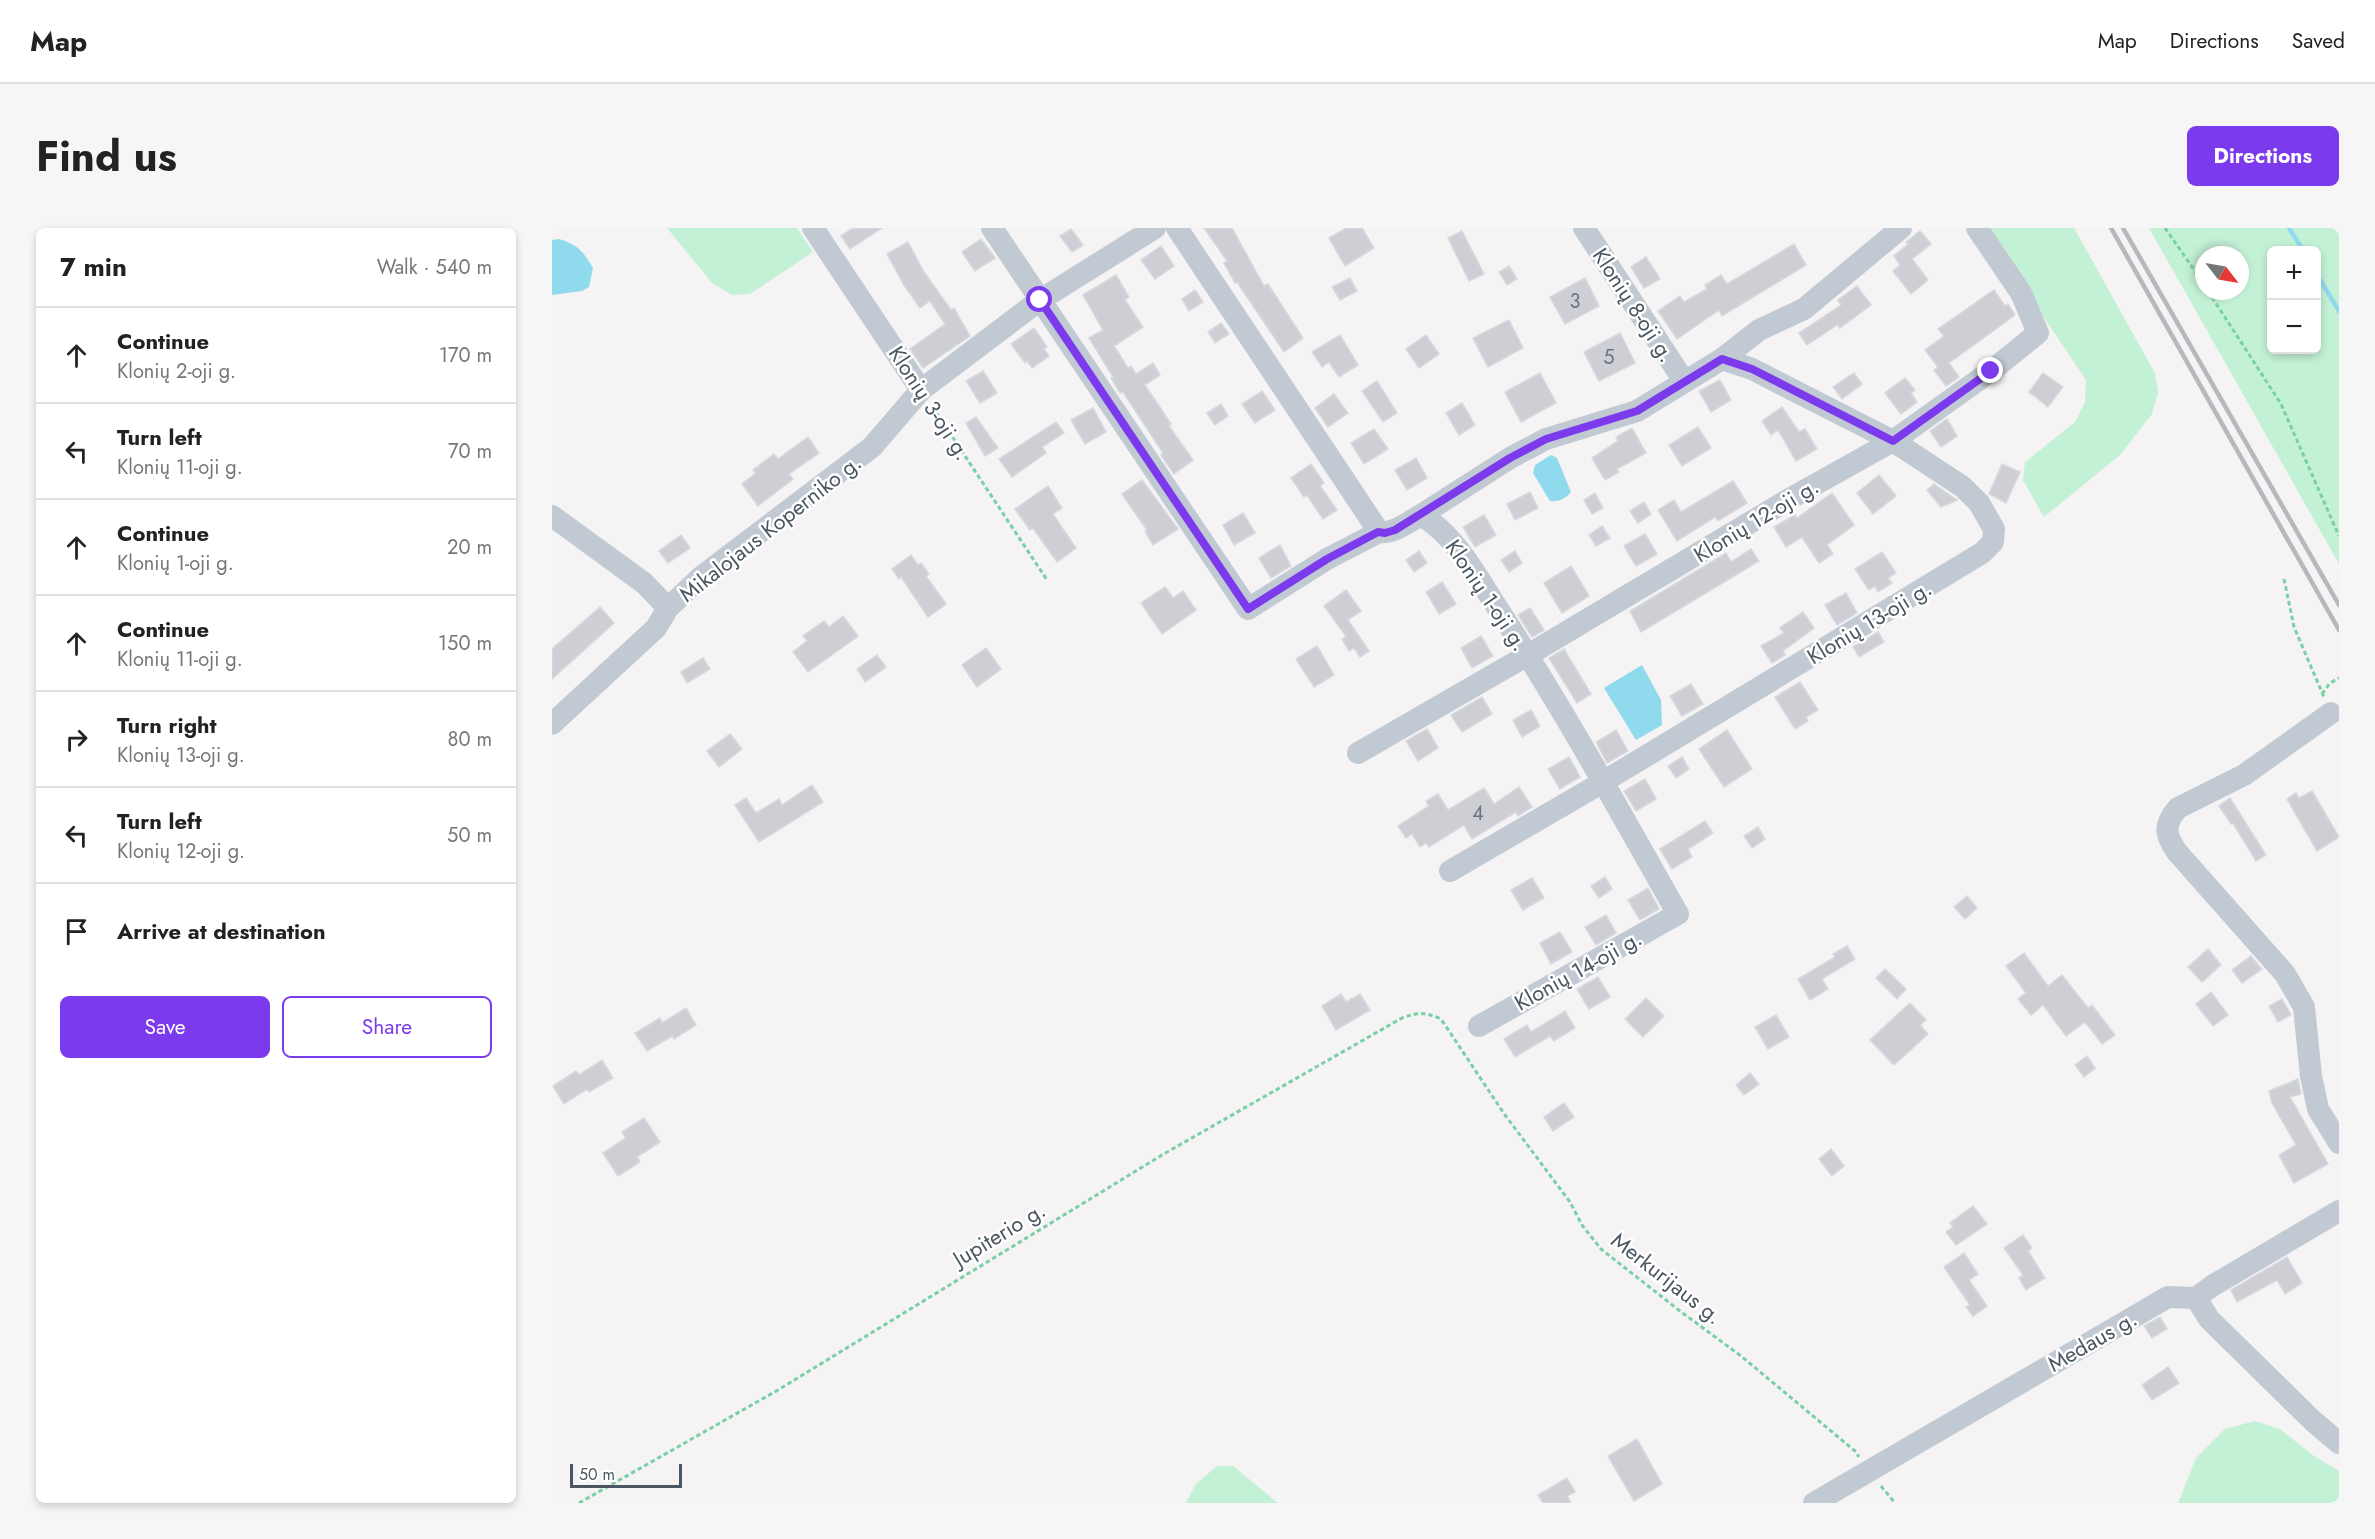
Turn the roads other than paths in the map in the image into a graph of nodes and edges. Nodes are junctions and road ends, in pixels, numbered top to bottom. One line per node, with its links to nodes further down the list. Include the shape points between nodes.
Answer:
1 (813, 228): 11 (street, Klonių 3-oji g.)
2 (992, 228): 8 (street)
3 (1155, 228): 8 (street, Mikalojaus Koperniko g.)
4 (1177, 228): 15 (street)
5 (1901, 228): 9 (street, via 1804,309 1759,330)
6 (1977, 228): 12 (street, Klonių 12-oji g., via 2021,293 2038,333)
7 (1590, 230): 10 (street, Klonių 8-oji g.)
8 (1040, 300): 11 (street, Mikalojaus Koperniko g.); 15 (street, via 1248,609)
9 (1722, 359): 10 (street); 12 (street, Klonių 13-oji g., via 1752,369)
10 (1683, 381): 13 (street, via 1637,411 1537,444)
11 (921, 390): 16 (street, Mikalojaus Koperniko g., via 873,447 701,577)
12 (1893, 441): 17 (street, Klonių 12-oji g.); 21 (street, Klonių 13-oji g., via 1979,502 1994,529 1993,542 1983,553)
13 (1421, 515): 15 (street, via 1395,530); 17 (street, Klonių 1-oji g., via 1443,530 1461,553)
14 (552, 516): 16 (street, Mikalojaus Koperniko g., via 644,583)
15 (1378, 532)
16 (668, 608): 19 (street, via 656,628)
17 (1528, 655): 20 (street, Klonių 12-oji g.); 21 (street, Klonių 1-oji g.)
18 (2327, 703): 25 (street, via 2244,775 2178,808 2167,829 2177,852 2295,989 2304,1007 2310,1076 2318,1109)
19 (552, 724)
20 (1358, 753)
21 (1603, 782): 22 (street, Klonių 13-oji g.); 23 (street, Klonių 1-oji g.)
22 (1450, 871)
23 (1678, 914): 24 (street, Klonių 14-oji g.)
24 (1479, 1026)
25 (2339, 1143)
26 (2339, 1211): 27 (street)
27 (2196, 1298): 28 (street, via 2209,1318); 29 (street, Medaus g., via 2168,1297)
28 (2339, 1443)
29 (1814, 1503)

